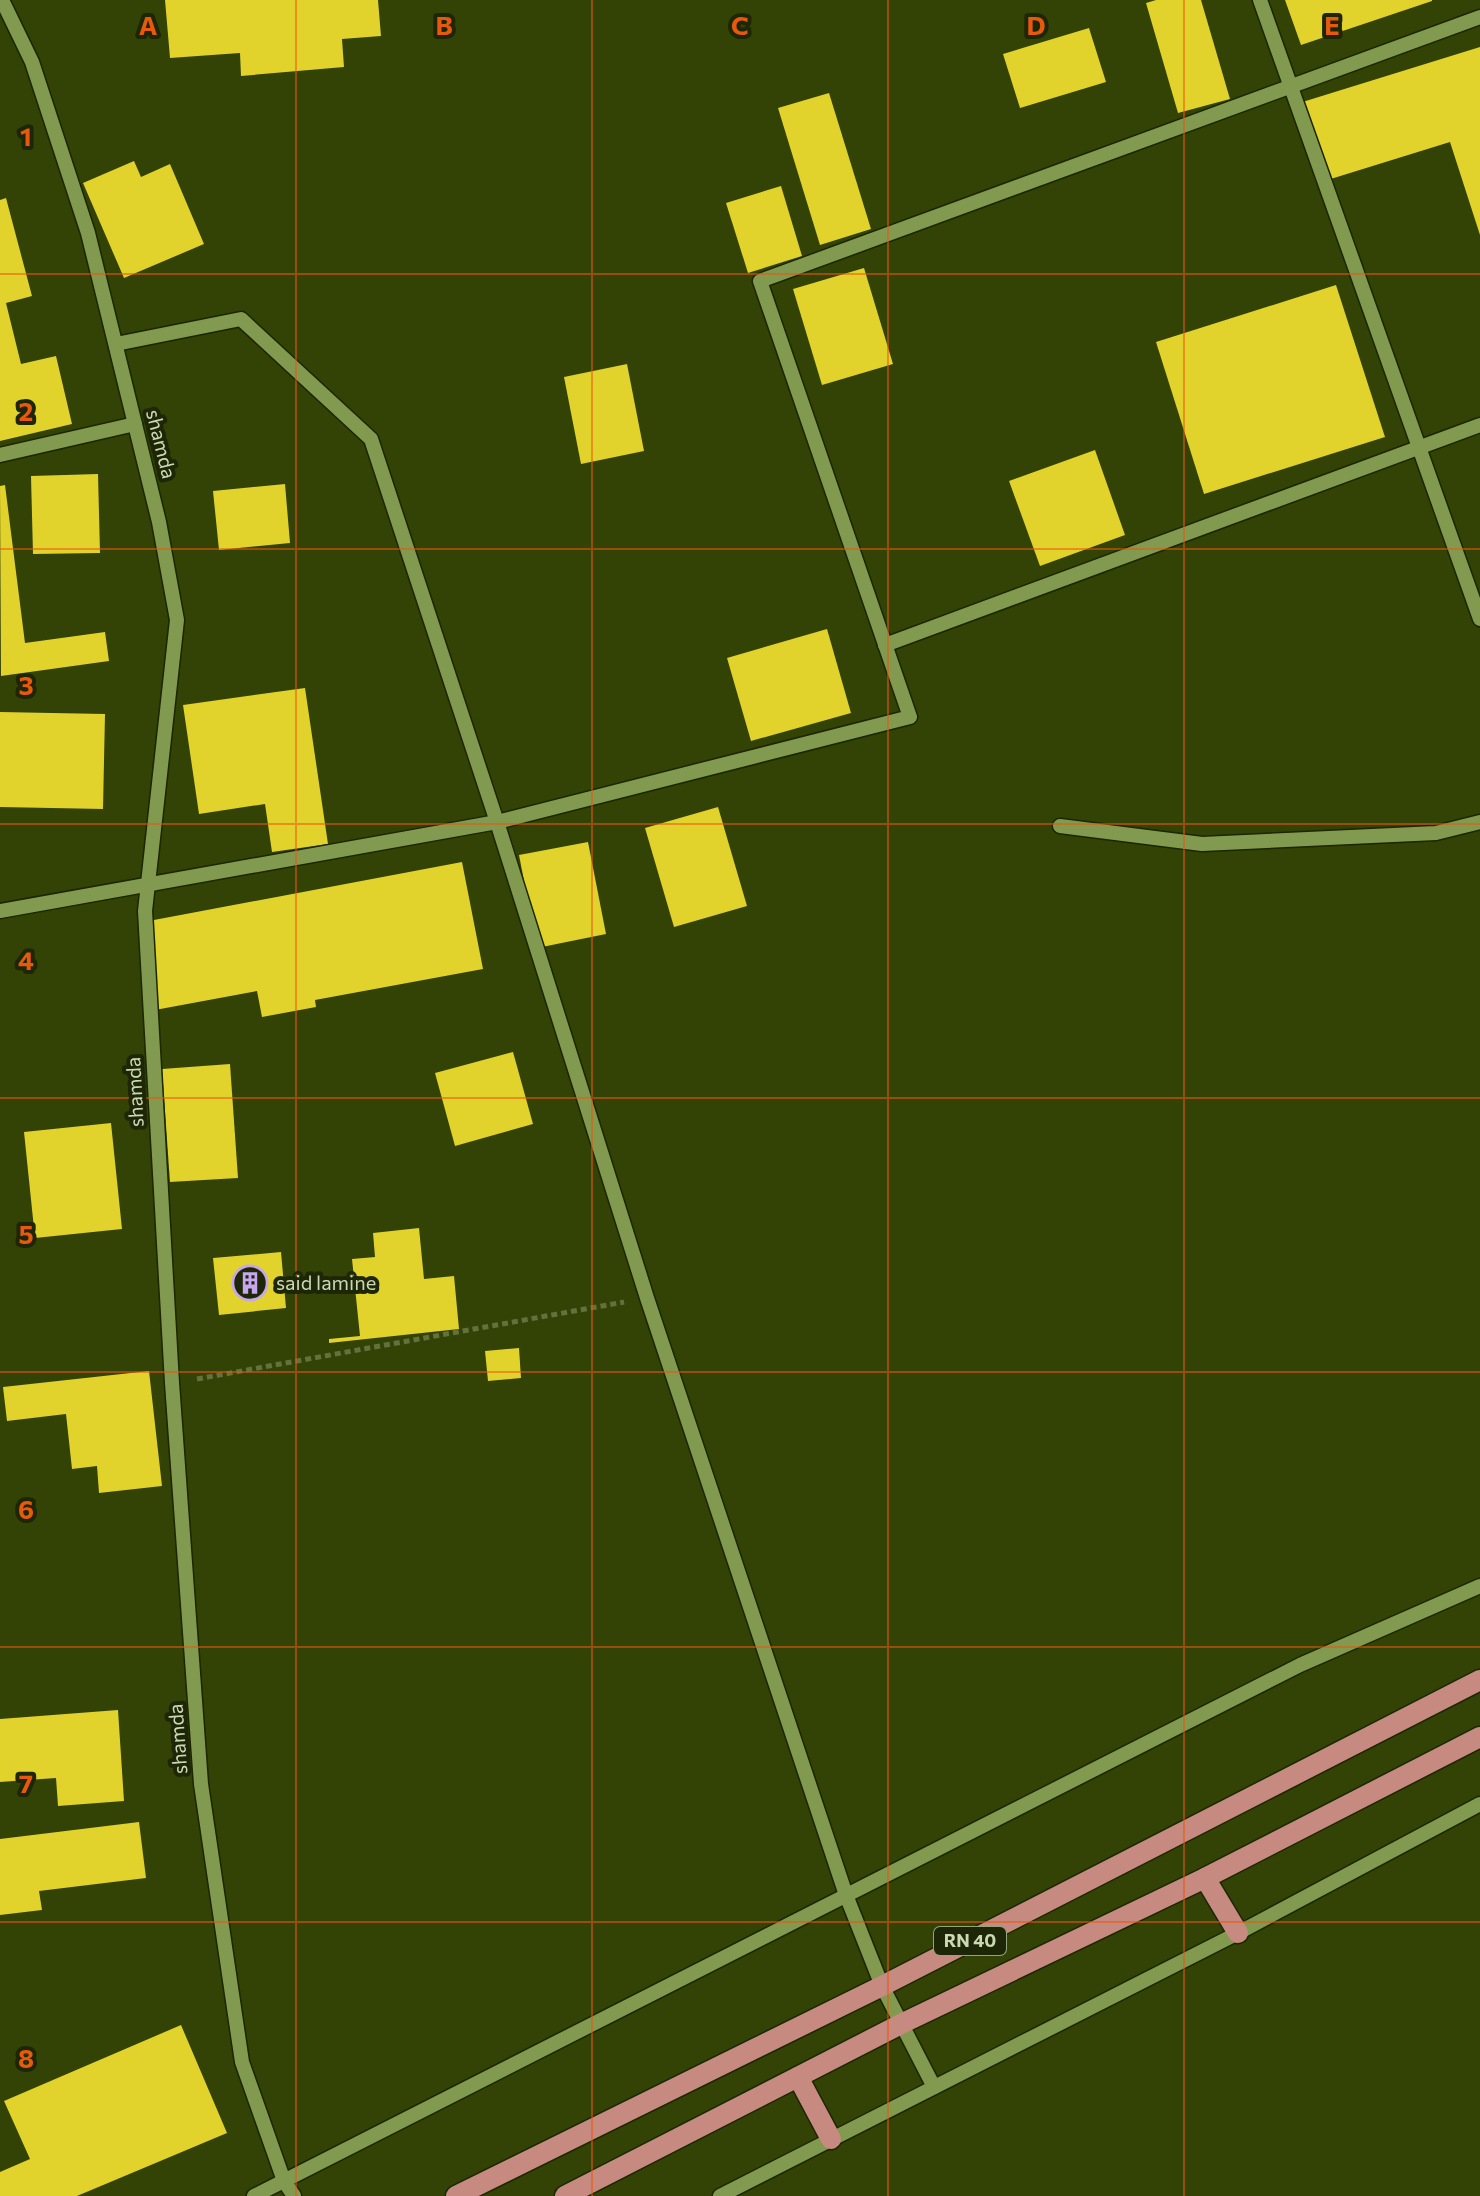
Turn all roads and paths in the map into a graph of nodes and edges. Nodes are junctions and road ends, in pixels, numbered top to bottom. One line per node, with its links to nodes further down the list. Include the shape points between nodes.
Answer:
1 (2, 0): 5 (street, shamda, via 32,62 88,233)
2 (1260, 0): 4 (street)
3 (1480, 17): 4 (street)
4 (1293, 86): 8 (street); 11 (street, via 760,281)
5 (116, 344): 6 (street, shamda); 12 (street, via 241,319 371,439)
6 (135, 424): 9 (street); 15 (street, shamda, via 177,620)
7 (1480, 425): 8 (street)
8 (1420, 447): 10 (street); 11 (street)
9 (0, 455)
10 (1480, 619)
11 (885, 645): 12 (street, via 910,717)
12 (497, 822): 15 (street); 17 (street)
13 (1480, 822): 14 (street, via 1436,833 1202,844)
14 (1060, 826)
15 (148, 886): 16 (street); 18 (street, shamda, via 145,911)
16 (0, 911)
17 (647, 1298): 18 (path); 24 (street)
18 (172, 1383): 31 (street, shamda, via 201,1784 242,2062)
19 (1480, 1586): 24 (street, via 1300,1665)
20 (1480, 1680): 26 (main road, RN 40)
21 (1480, 1737): 23 (main road, RN 40)
22 (1480, 1804): 25 (street)
23 (1205, 1878): 25 (main road); 27 (main road, RN 40)
24 (846, 1895): 26 (street); 31 (street)
25 (1238, 1933): 29 (street)
26 (882, 1986): 27 (street); 34 (main road, RN 40)
27 (903, 2023): 28 (main road, RN 40); 29 (street)
28 (798, 2077): 30 (main road); 35 (main road, RN 40)
29 (934, 2087): 30 (street)
30 (831, 2139): 36 (street)
31 (284, 2181): 32 (street); 33 (street, shamda)
32 (254, 2196)
33 (294, 2196)
34 (456, 2196)
35 (565, 2196)
36 (720, 2196)

